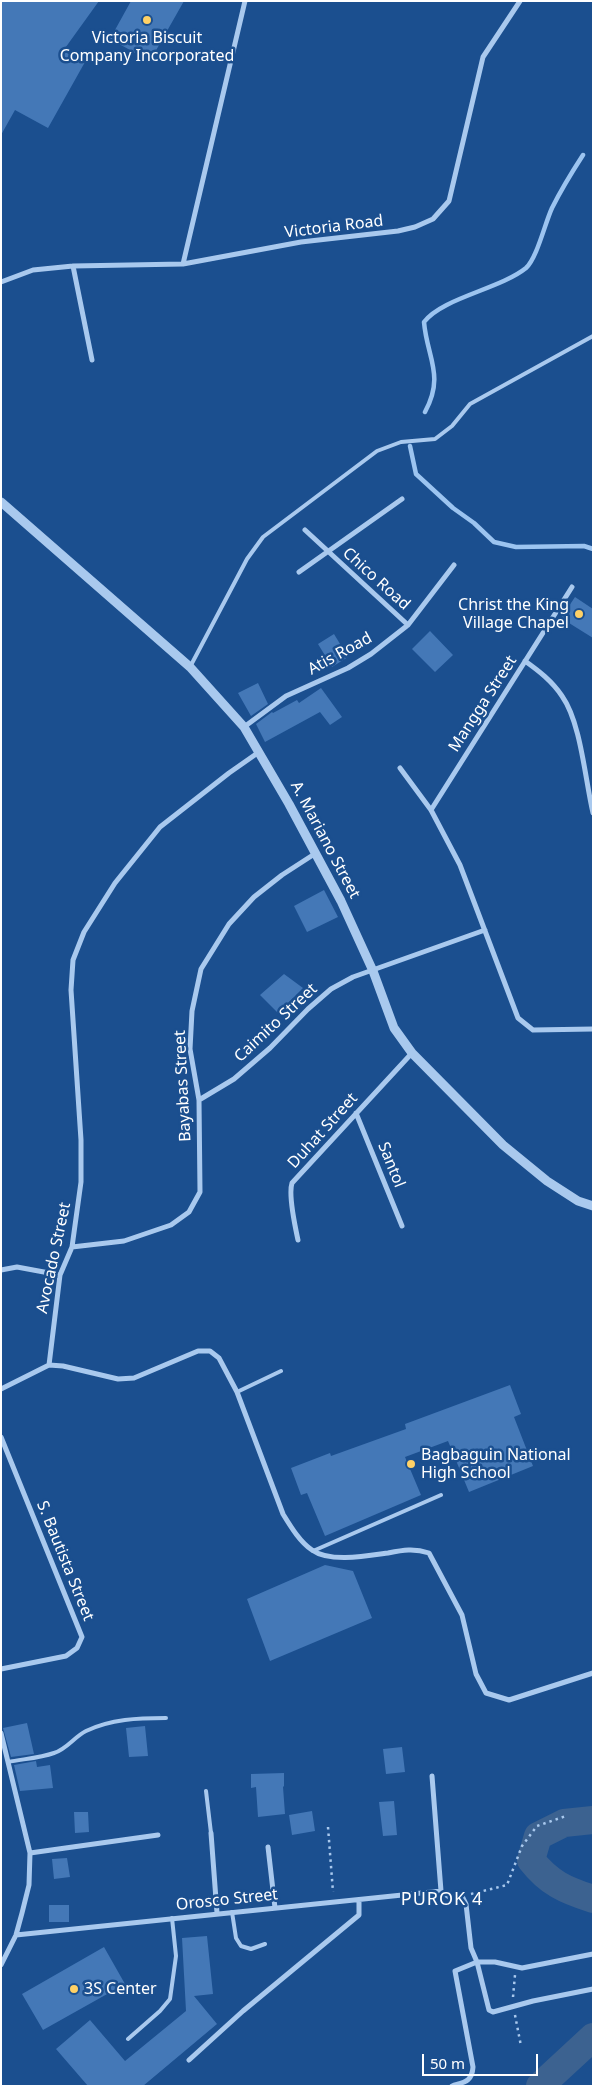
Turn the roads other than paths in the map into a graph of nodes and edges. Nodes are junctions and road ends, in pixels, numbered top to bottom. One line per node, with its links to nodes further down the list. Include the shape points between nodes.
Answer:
1 (245, 1): 3 (street)
2 (520, 1): 3 (street, Victoria Road, via 483,57 449,201 433,219 398,231 301,242)
3 (183, 264): 4 (street, Victoria Road)
4 (73, 266): 5 (street, Victoria Road, via 33,270); 7 (street)
5 (1, 282)
6 (593, 336): 17 (lane, via 470,404 452,426 435,439 401,442 377,451 263,537 247,559)
7 (92, 360)
8 (402, 499): 11 (street, Chico Road)
9 (1, 502): 17 (street, A. Mariano Street)
10 (304, 530): 11 (street)
11 (326, 552): 13 (street, Chico Road); 15 (street, Chico Road)
12 (454, 566): 15 (street, Atis Road)
13 (299, 572)
14 (572, 587): 16 (street, Mangga Street)
15 (408, 625): 18 (street, Atis Road, via 371,654 286,696)
16 (525, 661): 21 (street, Mangga Street); 22 (street, via 552,683 572,715)
17 (190, 667): 18 (street, A. Mariano Street)
18 (244, 727): 19 (street, A. Mariano Street)
19 (259, 752): 23 (street, A. Mariano Street); 33 (street, Avocado Street, via 160,827 115,883 76,950 72,990 81,1182)
20 (400, 768): 21 (street)
21 (431, 810): 24 (street, via 460,865)
22 (593, 813)
23 (316, 853): 25 (street, A. Mariano Street); 28 (street, Bayabas Street, via 254,897 228,924 201,969 192,1011 190,1049)
24 (485, 930): 25 (street); 26 (street, via 514,1009 524,1025 533,1030)
25 (373, 971): 27 (street, A. Mariano Street, via 394,1028); 28 (street, Caimito Street, via 331,989 234,1079)
26 (593, 1029)
27 (412, 1053): 29 (street, Duhat Street); 30 (street, A. Mariano Street, via 503,1145 547,1181 578,1201)
28 (199, 1100): 33 (street, Bayabas Street, via 200,1192 189,1212 171,1225 124,1241)
29 (356, 1113): 31 (street, Santol); 32 (street, Duhat Street, via 292,1183 290,1201)
30 (593, 1206)
31 (402, 1226)
32 (298, 1240)
33 (72, 1247): 35 (street, Avocado Street)
34 (1, 1270): 35 (street, via 17,1267)
35 (60, 1275): 36 (street, Avocado Street)
36 (49, 1365): 38 (street); 39 (street, via 118,1380 134,1378 198,1351 210,1351 219,1358)
37 (281, 1372): 39 (lane)
38 (1, 1389)
39 (237, 1392): 42 (street, via 283,1514 291,1528)
40 (1, 1437): 43 (street, S. Bautista Street, via 82,1637 77,1648 66,1656)
41 (441, 1495): 42 (lane)
42 (313, 1551): 44 (street, via 328,1556 361,1557 416,1548 429,1552 462,1615 476,1674 486,1694 509,1700)
43 (1, 1669)
44 (593, 1673)
45 (166, 1718): 47 (lane, via 109,1722 86,1730 56,1753)
46 (1, 1733): 47 (street)
47 (8, 1762): 53 (street)
48 (432, 1776): 54 (street)
49 (206, 1791): 50 (lane)
50 (211, 1833): 58 (street)
51 (158, 1835): 53 (street)
52 (268, 1847): 56 (street)
53 (30, 1853): 60 (street, via 29,1885)
54 (441, 1891): 55 (street, Orosco Street); 63 (street, Orosco Street, via 449,1897 462,1896 466,1904 471,1948)
55 (359, 1900): 56 (street, Orosco Street); 67 (street, via 359,1915)
56 (275, 1908): 57 (street, Orosco Street)
57 (232, 1912): 58 (street, Orosco Street); 61 (lane, via 236,1938 241,1946 251,1948)
58 (218, 1913): 59 (street, Orosco Street)
59 (172, 1918): 60 (street, Orosco Street); 66 (lane, via 176,1956 170,1999)
60 (16, 1935): 64 (street)
61 (265, 1944)
62 (593, 1954): 63 (street, via 522,1968)
63 (477, 1962): 65 (street, via 486,2004 493,2012); 68 (street, via 455,1972 473,2075 468,2081)
64 (1, 1964)
65 (593, 1989)
66 (128, 2039)
67 (188, 2060)
68 (452, 2086)

